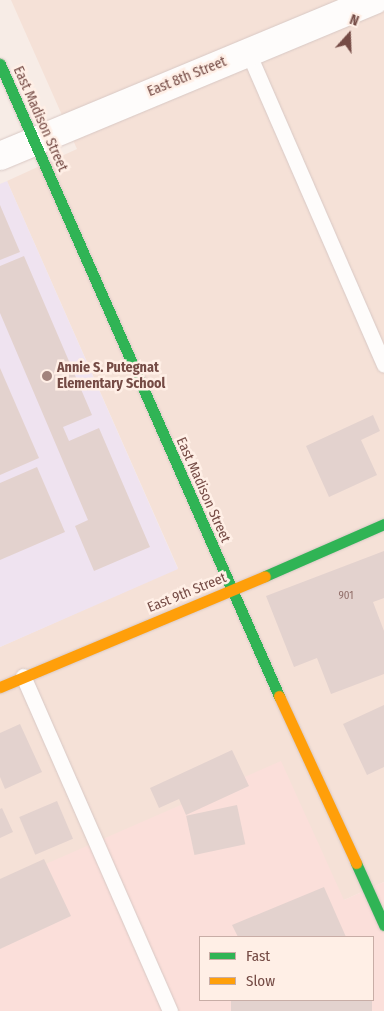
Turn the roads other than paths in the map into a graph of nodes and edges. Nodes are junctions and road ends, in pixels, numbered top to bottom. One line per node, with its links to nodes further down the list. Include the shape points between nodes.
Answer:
1 (375, 0): 2 (street, East 8th Street)
2 (248, 52): 4 (street, East 8th Street); 6 (lane)
3 (0, 64): 4 (main road, East Madison Street)
4 (33, 140): 5 (street, East 8th Street); 8 (main road, East Madison Street)
5 (0, 156)
6 (384, 365)
7 (384, 524): 8 (main road, East 9th Street)
8 (231, 591): 9 (main road, East 9th Street); 11 (main road, East Madison Street)
9 (24, 676): 10 (main road, East 9th Street); 12 (lane)
10 (0, 687)
11 (384, 925)
12 (170, 1011)

